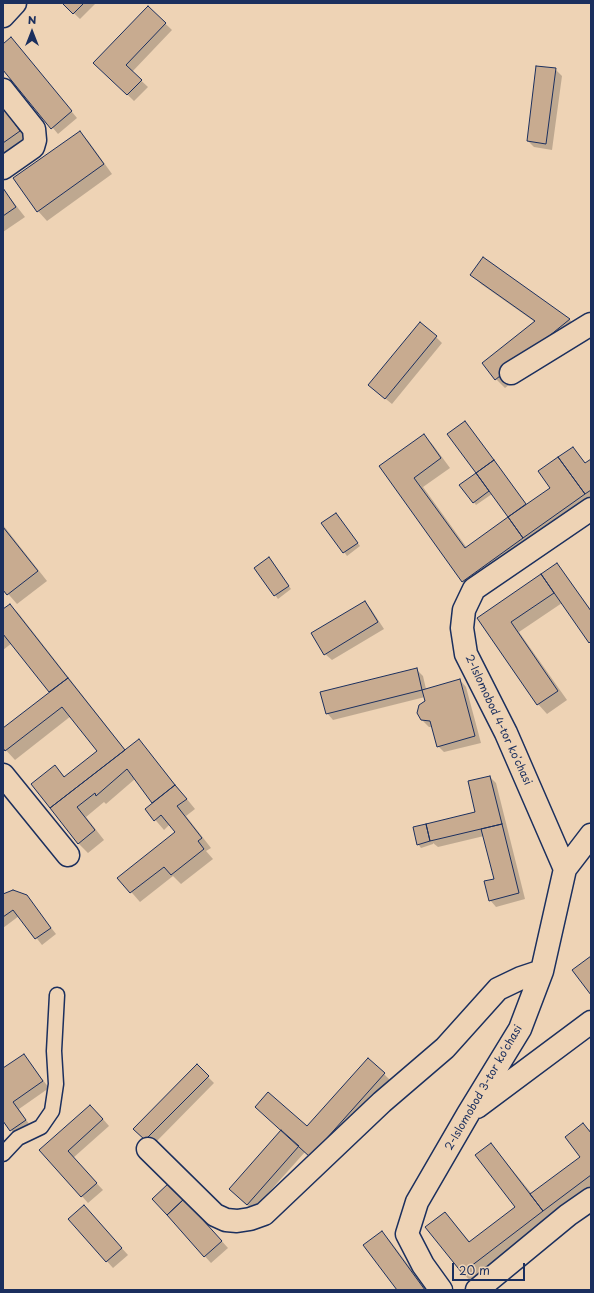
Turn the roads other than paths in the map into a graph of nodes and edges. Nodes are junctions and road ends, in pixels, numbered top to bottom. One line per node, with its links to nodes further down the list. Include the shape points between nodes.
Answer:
1 (14, 3): 2 (street)
2 (3, 16)
3 (3, 90): 4 (street, via 34,128 36,140 33,147)
4 (3, 168)
5 (591, 324): 6 (street)
6 (511, 373)
7 (591, 509): 11 (street, 2-Islomobod 4-tor koʻchasi, via 474,590 464,610 462,628 466,654 506,733)
8 (3, 775): 10 (street)
9 (591, 835): 11 (street, 2-Islomobod 3-tor koʻchasi)
10 (68, 855)
11 (565, 869): 12 (street, 2-Islomobod 3-tor koʻchasi)
12 (542, 971): 15 (street, 2-Islomobod 3-tor koʻchasi, via 520,1029); 16 (street, via 498,989 445,1048 382,1102 264,1214 237,1221 215,1215)
13 (57, 996): 17 (lane, via 54,1051 56,1084 52,1111 41,1127 18,1138)
14 (591, 1022): 15 (street)
15 (468, 1114): 19 (street, 2-Islomobod 3-tor koʻchasi, via 418,1202 407,1234 423,1265)
16 (148, 1149)
17 (3, 1154)
18 (591, 1199): 20 (street)
19 (441, 1290)
20 (477, 1290)

